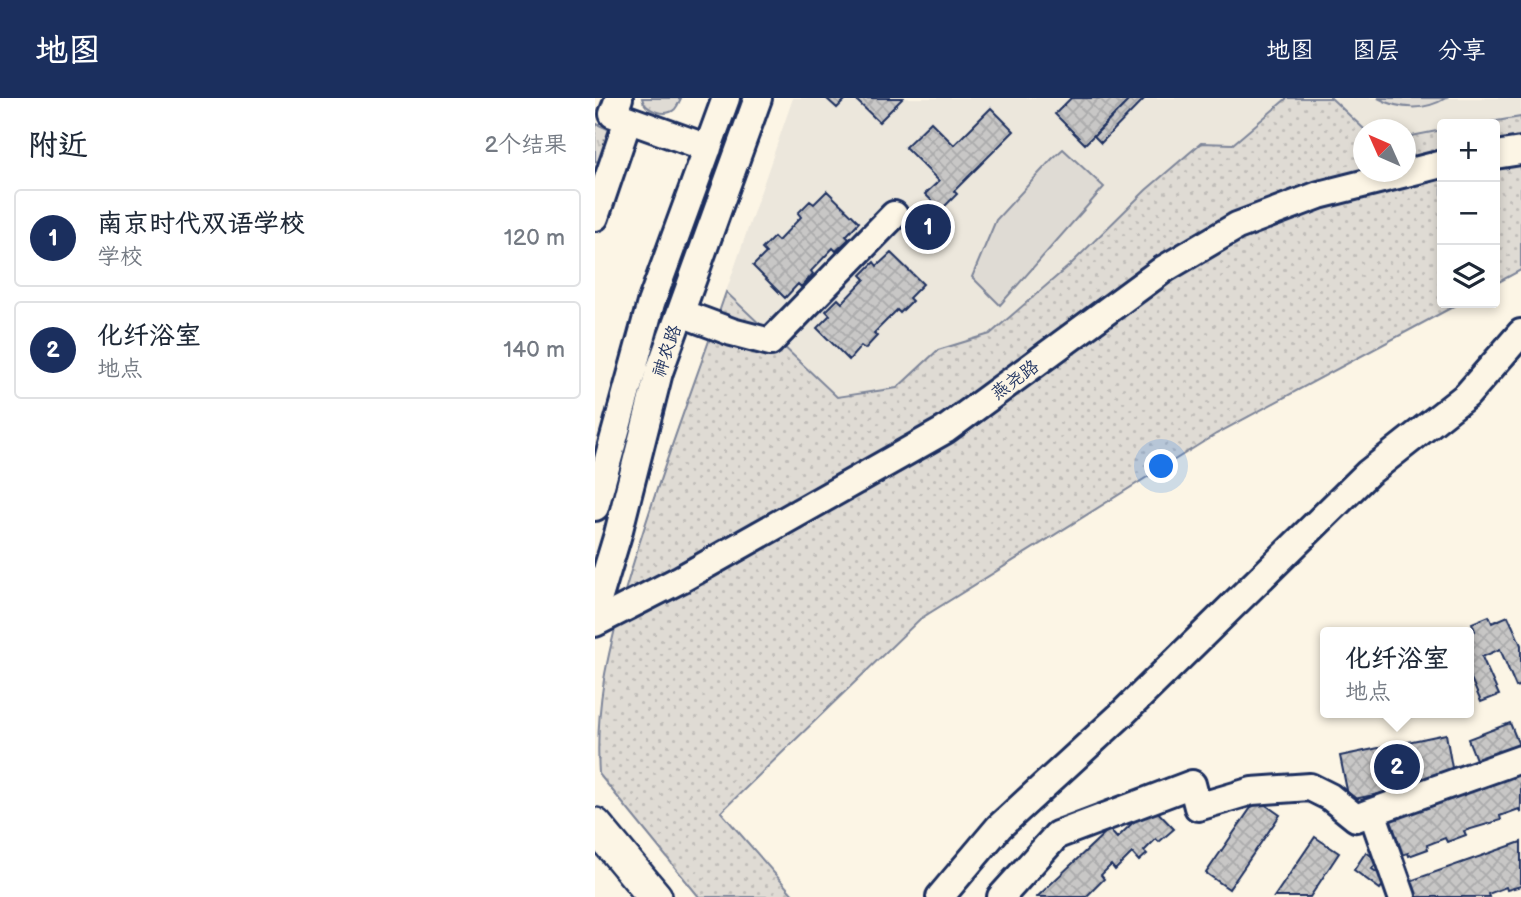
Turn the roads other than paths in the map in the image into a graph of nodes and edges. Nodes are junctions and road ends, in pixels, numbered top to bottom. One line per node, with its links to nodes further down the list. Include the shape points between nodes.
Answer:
1 (726, 98): 4 (street, 神农路)
2 (758, 98): 10 (street, 神农路)
3 (614, 110): 4 (street); 9 (street)
4 (708, 148): 12 (street, 神农路, via 651,303)
5 (1521, 150): 6 (street)
6 (1500, 154)
7 (1437, 165): 14 (street, 燕尧路, via 1319,195 1237,226 1164,269 945,430)
8 (894, 215): 10 (street, via 770,341)
9 (595, 217)
10 (681, 313): 13 (street, 神农路, via 659,372)
11 (1521, 333): 19 (street, via 1467,395 1368,473 1121,715 999,827)
12 (595, 508)
13 (595, 610)
14 (595, 623)
15 (1521, 759): 16 (street)
16 (1372, 812): 20 (street, via 1356,818 1310,787 1252,791 1198,807 1192,784 1057,835); 21 (street)
17 (595, 825): 18 (main road)
18 (655, 897)
19 (940, 897)
20 (1001, 897)
21 (1402, 897)

